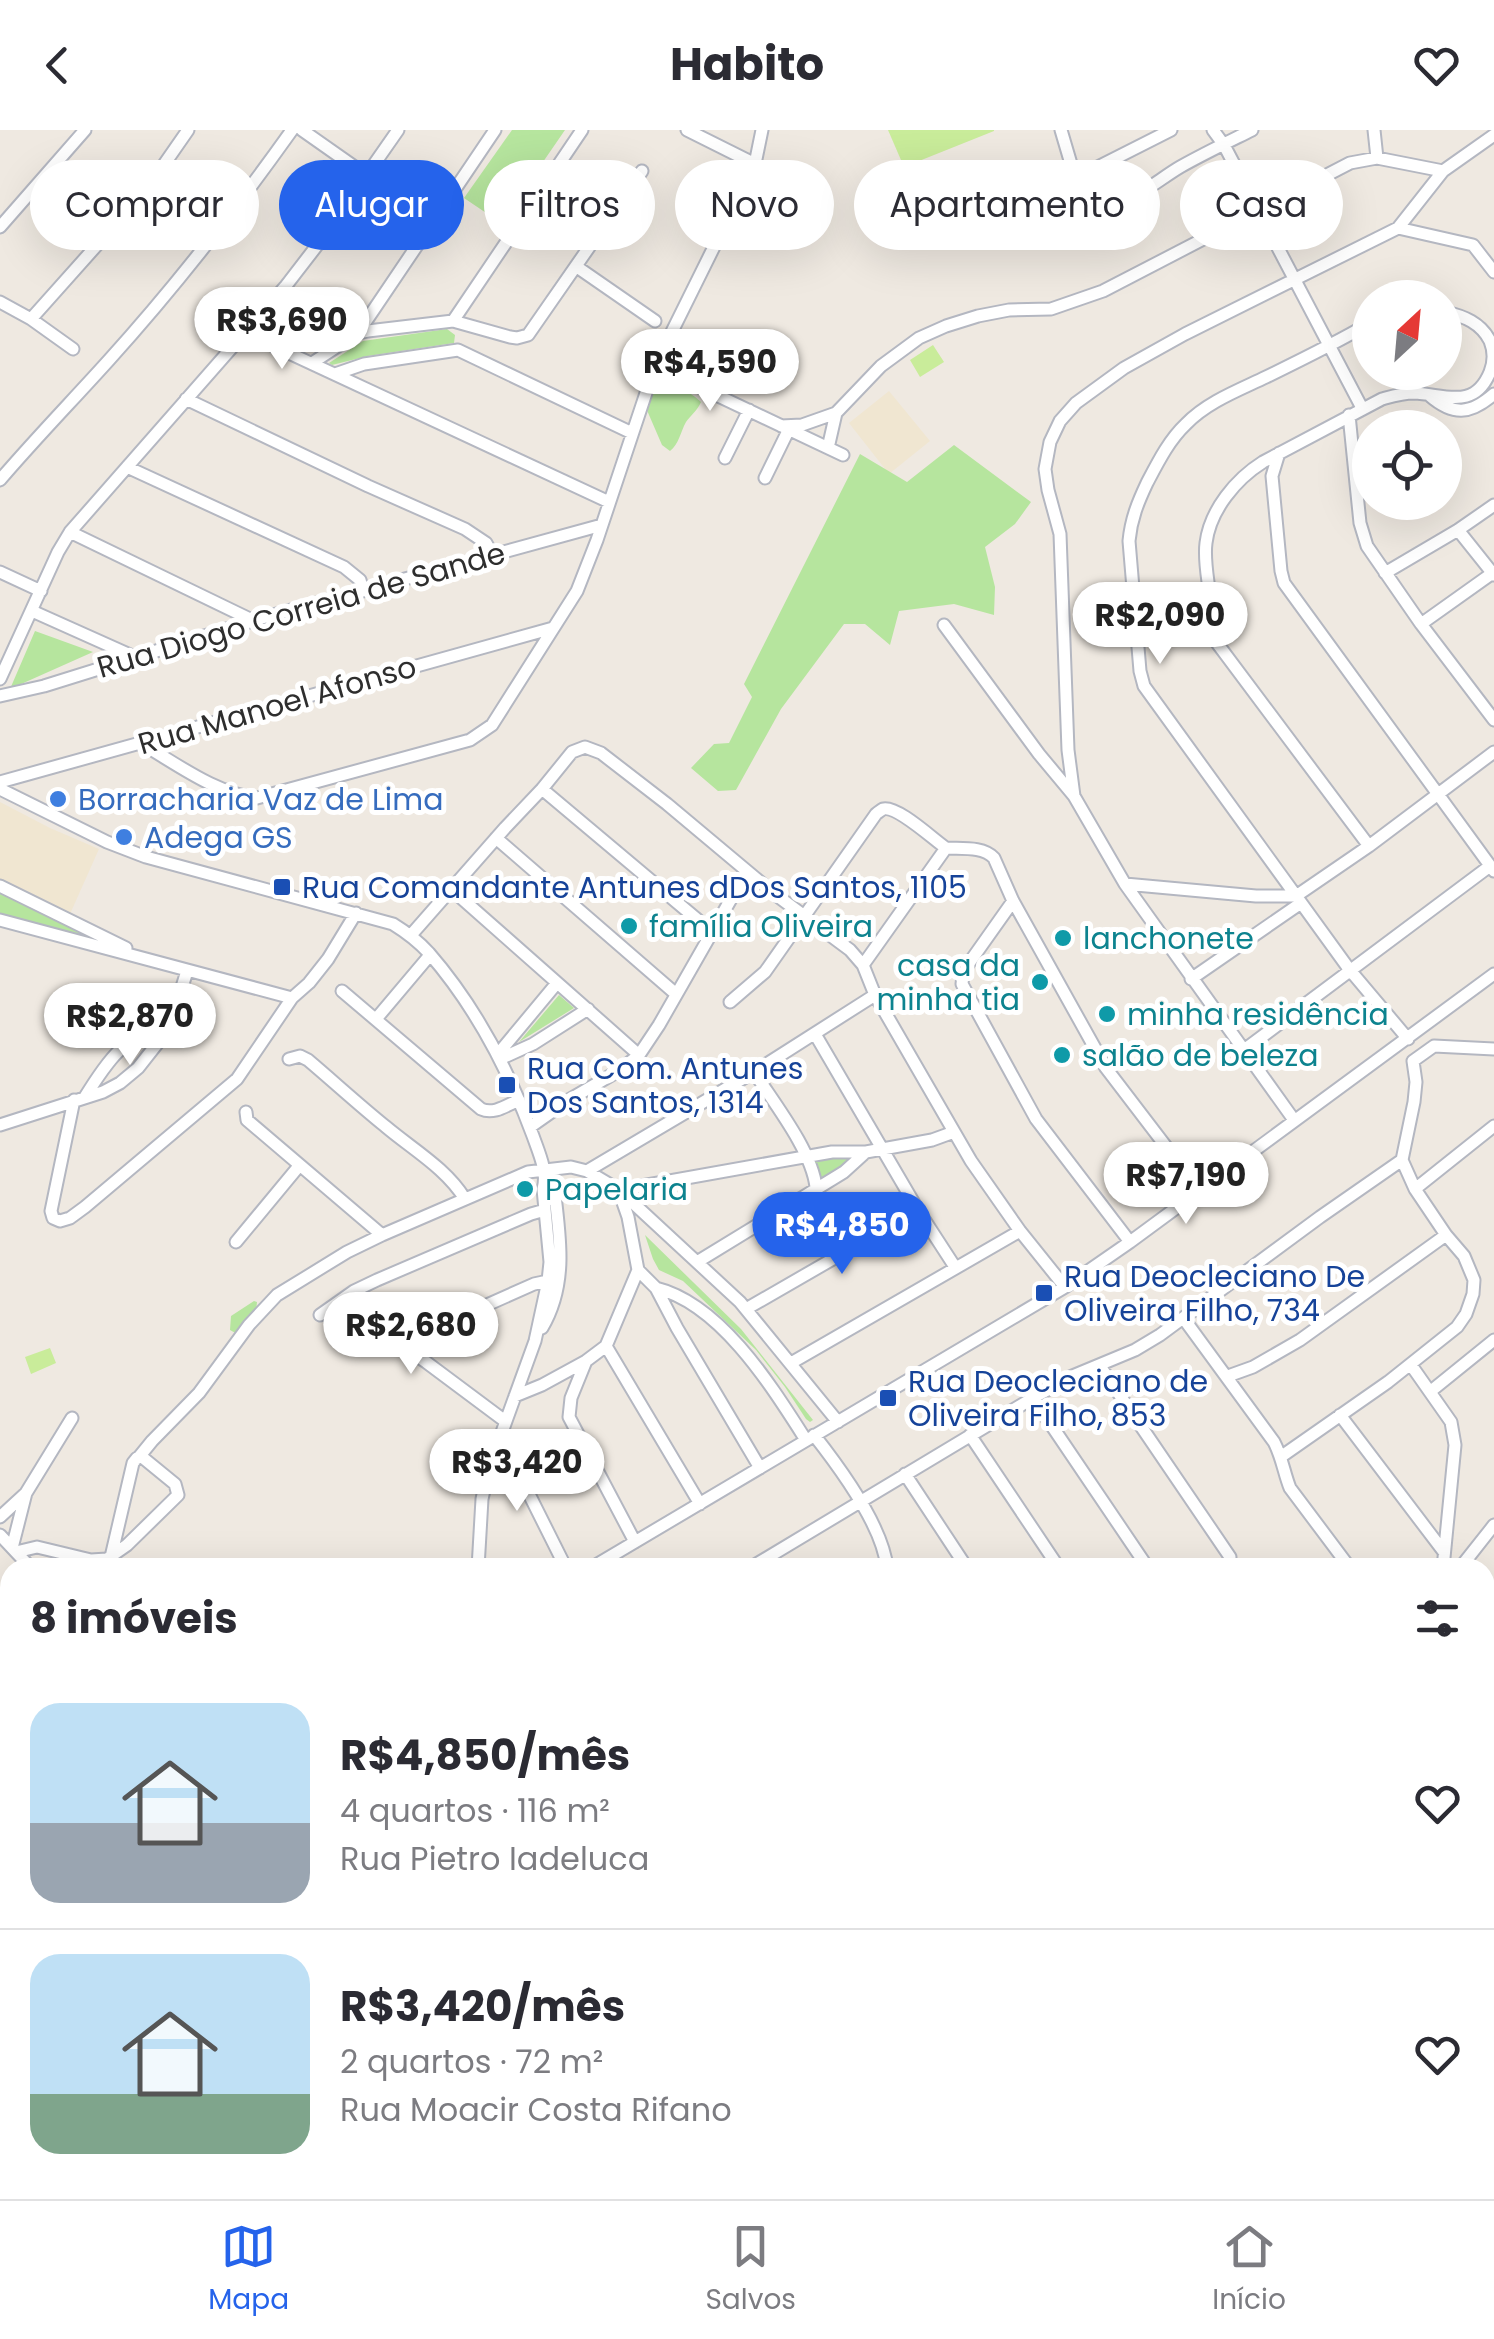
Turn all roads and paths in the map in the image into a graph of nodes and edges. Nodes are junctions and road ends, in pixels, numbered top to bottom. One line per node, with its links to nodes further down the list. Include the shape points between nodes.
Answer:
1 (86, 130): 25 (street)
2 (188, 130): 37 (street, via 147,190)
3 (292, 130): 67 (street, via 204,249)
4 (302, 130): 17 (street)
5 (398, 130): 18 (street)
6 (495, 130): 43 (street)
7 (582, 130): 38 (street)
8 (687, 130): 19 (street)
9 (762, 130): 20 (street)
10 (1061, 130): 11 (street, via 1074,174)
11 (1171, 130)
12 (1252, 130): 15 (street)
13 (1374, 130): 16 (street)
14 (1494, 135): 23 (street)
15 (1218, 137): 21 (street); 24 (street)
16 (1377, 158): 22 (street); 23 (street)
17 (345, 160)
18 (377, 160)
19 (747, 160)
20 (756, 160)
21 (1230, 160)
22 (1343, 167)
23 (1443, 171): 26 (street)
24 (1160, 179)
25 (0, 228)
26 (1398, 228): 33 (street, via 1473,246); 34 (street)
27 (313, 250): 41 (street)
28 (589, 250): 32 (street)
29 (712, 250): 48 (street)
30 (1182, 250): 55 (street, via 1051,310 977,313 919,338)
31 (1279, 250): 34 (street)
32 (577, 267): 39 (street); 40 (street, via 528,335)
33 (1494, 272)
34 (1294, 278): 44 (street); 91 (street, via 1124,368 1060,421 1045,469 1060,534)
35 (0, 302): 37 (street)
36 (1462, 316): 51 (street, via 1492,345 1490,372 1464,398)
37 (30, 318): 45 (street)
38 (453, 321): 40 (street); 43 (street)
39 (655, 321)
40 (468, 326): 46 (street)
41 (246, 333): 47 (street); 52 (street)
42 (1352, 333): 44 (street)
43 (358, 334): 47 (street)
44 (1329, 346): 53 (street); 106 (street, via 1186,423 1136,505 1129,542 1144,686)
45 (73, 349)
46 (458, 350): 49 (street); 58 (street)
47 (312, 363): 49 (street)
48 (655, 366): 54 (street); 58 (street)
49 (335, 374): 68 (street)
50 (1494, 394): 51 (street, via 1462,411)
51 (1428, 395): 53 (street, via 1401,394)
52 (186, 399): 63 (street); 73 (street, via 465,529)
53 (1362, 408): 56 (street)
54 (749, 410): 57 (street); 62 (street)
55 (836, 413): 57 (street); 59 (street)
56 (1349, 415): 60 (street); 75 (street, via 1360,523)
57 (785, 428): 59 (street); 66 (street)
58 (632, 433): 68 (street)
59 (828, 448): 61 (street)
60 (1279, 453): 64 (street); 65 (street)
61 (844, 454)
62 (725, 458)
63 (127, 467): 72 (street); 77 (street, via 344,566)
64 (1246, 473): 65 (street); 99 (street, via 1206,539 1217,643)
65 (1272, 476): 96 (street, via 1284,582)
66 (765, 478)
67 (0, 480)
68 (609, 502): 70 (street)
69 (1494, 505): 71 (street)
70 (602, 525): 73 (street, Rua Diogo Correia de Sande); 83 (street, via 577,591)
71 (1458, 530): 75 (street); 76 (street)
72 (70, 532): 78 (street); 80 (street)
73 (492, 554): 77 (street, Rua Diogo Correia de Sande)
74 (0, 572): 78 (street)
75 (1385, 573): 82 (street)
76 (1494, 573): 82 (street)
77 (363, 590): 80 (street, Rua Diogo Correia de Sande)
78 (41, 591): 79 (street)
79 (32, 611): 84 (street); 87 (street)
80 (254, 621): 85 (street, Rua Diogo Correia de Sande)
81 (944, 624): 93 (street)
82 (1421, 624): 89 (street)
83 (553, 628): 90 (street, Rua Manoel Afonso); 90 (street, via 492,725 470,740 257,798 222,789)
84 (109, 646): 85 (street); 86 (street)
85 (137, 658): 86 (street, Rua Diogo Correia de Sande)
86 (102, 669): 88 (street, Rua Diogo Correia de Sande)
87 (0, 679)
88 (0, 696)
89 (1494, 720)
90 (142, 744): 94 (street, Rua Manoel Afonso)
91 (1068, 750): 93 (street); 97 (street)
92 (1494, 752): 96 (street)
93 (1039, 754): 97 (street)
94 (0, 785): 108 (street, via 146,857)
95 (542, 790): 98 (street); 102 (street, via 572,752 592,748); 111 (street)
96 (1438, 795): 99 (street); 101 (street)
97 (1074, 796): 103 (street)
98 (496, 838): 105 (street); 122 (street)
99 (1369, 846): 106 (street)
100 (946, 848): 107 (street, via 989,852); 109 (street, via 898,812 883,809); 115 (street)
101 (1492, 868): 116 (street)
102 (747, 871): 109 (street); 111 (street)
103 (1125, 884): 106 (street); 119 (street)
104 (0, 886): 114 (street)
105 (450, 889): 112 (street); 120 (street)
106 (1298, 899): 116 (street); 119 (street)
107 (1012, 901): 159 (street, via 1106,1068); 167 (street, via 966,966 962,984 1036,1119)
108 (356, 913): 112 (street); 124 (street, via 328,959)
109 (806, 918): 115 (street); 125 (street, via 765,972)
110 (0, 920): 114 (street)
111 (712, 931): 122 (street)
112 (411, 935): 113 (street)
113 (430, 955): 127 (street); 137 (street)
114 (144, 957): 117 (street)
115 (863, 965): 123 (street)
116 (1349, 970): 131 (street); 134 (street)
117 (187, 971): 124 (street); 128 (street)
118 (1494, 974): 129 (street)
119 (1191, 979): 134 (street)
120 (557, 982): 126 (street); 137 (street)
121 (342, 991): 127 (street)
122 (676, 994): 136 (street)
123 (876, 995): 130 (street); 148 (street)
124 (292, 998): 141 (street, via 227,1088 60,1221 51,1211)
125 (730, 1002)
126 (588, 1010): 136 (street); 137 (street)
127 (376, 1019): 142 (street, via 481,1109)
128 (168, 1026): 141 (street, via 140,1034 117,1051); 141 (street, via 120,1083)
129 (1421, 1030): 131 (street); 132 (street)
130 (815, 1034): 140 (street); 149 (street)
131 (1408, 1039): 135 (street)
132 (1434, 1046): 133 (street); 139 (street)
133 (1494, 1049)
134 (1244, 1050): 144 (street)
135 (1390, 1053): 139 (street); 144 (street)
136 (639, 1055): 147 (street)
137 (499, 1057): 142 (street)
138 (289, 1059): 160 (street, via 308,1060)
139 (1413, 1062): 152 (street, via 1414,1102)
140 (754, 1072): 151 (street); 154 (street)
141 (80, 1098): 145 (street)
142 (519, 1100): 147 (street)
143 (246, 1112): 153 (street)
144 (1294, 1120): 159 (street)
145 (0, 1125)
146 (1494, 1126): 157 (street)
147 (530, 1127): 155 (street)
148 (954, 1132): 149 (street); 163 (street)
149 (884, 1148): 150 (street); 162 (street)
150 (866, 1152): 151 (street); 156 (street)
151 (805, 1157): 156 (street); 158 (street)
152 (1402, 1160): 157 (street); 177 (street)
153 (299, 1166): 164 (street); 166 (street)
154 (587, 1171): 155 (street); 158 (street)
155 (545, 1175): 160 (street, via 528,1172); 161 (street); 179 (street, via 554,1188 561,1270 550,1315)
156 (816, 1188): 168 (street)
157 (1415, 1189): 165 (street)
158 (619, 1190): 168 (street); 170 (street)
159 (1200, 1192): 167 (street)
160 (465, 1199): 164 (street)
161 (546, 1210): 171 (street); 174 (street)
162 (918, 1210): 169 (street); 175 (street)
163 (1020, 1231): 169 (street); 172 (street)
164 (382, 1234): 198 (street, via 267,1304 199,1393)
165 (1446, 1236): 184 (street, via 1471,1270 1473,1294 1457,1327); 186 (street, via 1289,1347)
166 (236, 1242)
167 (1130, 1242): 172 (street)
168 (697, 1262): 175 (street)
169 (955, 1267): 183 (street)
170 (638, 1270): 173 (street); 181 (street)
171 (548, 1281): 179 (street); 180 (street)
172 (1065, 1287): 193 (street)
173 (656, 1288): 195 (street, via 685,1298 714,1321); 199 (street)
174 (339, 1302): 176 (street); 180 (street)
175 (746, 1309): 183 (street)
176 (320, 1315)
177 (1184, 1319): 185 (street); 186 (street)
178 (1494, 1340): 187 (street)
179 (535, 1341): 188 (street)
180 (400, 1344): 192 (street)
181 (606, 1346): 182 (street); 203 (street)
182 (586, 1361): 188 (street); 207 (street, via 569,1417)
183 (791, 1363): 193 (street)
184 (1411, 1365): 187 (street); 190 (street)
185 (1100, 1366): 189 (street); 211 (street)
186 (1228, 1376): 197 (street)
187 (1430, 1391): 209 (street, via 1454,1432)
188 (515, 1396): 192 (street)
189 (1032, 1398): 194 (street); 222 (street)
190 (1340, 1415): 197 (street); 209 (street)
191 (72, 1418): 201 (street)
192 (505, 1420): 196 (street)
193 (838, 1422): 195 (street)
194 (970, 1435): 200 (street); 221 (street)
195 (810, 1438): 199 (street); 202 (street)
196 (498, 1441): 215 (street, via 482,1499); 216 (street)
197 (1282, 1456): 223 (street, via 1290,1488)
198 (138, 1458): 210 (street); 210 (street, via 174,1484 178,1495)
199 (760, 1468): 203 (street)
200 (905, 1474): 202 (street); 220 (street)
201 (26, 1494): 204 (street); 208 (street)
202 (859, 1501): 218 (street); 219 (street)
203 (700, 1504): 207 (street)
204 (0, 1517)
205 (1494, 1525): 225 (street)
206 (0, 1535): 208 (street)
207 (635, 1542): 217 (street)
208 (14, 1550): 212 (street); 213 (street, via 37,1547)
209 (1444, 1552): 224 (street)
210 (112, 1557): 214 (street)
211 (1230, 1557)
212 (22, 1558)
213 (83, 1558)
214 (105, 1558)
215 (479, 1558)
216 (561, 1558)
217 (607, 1558)
218 (766, 1558)
219 (885, 1558)
220 (960, 1558)
221 (1051, 1558)
222 (1141, 1558)
223 (1342, 1558)
224 (1444, 1558)
225 (1468, 1558)

